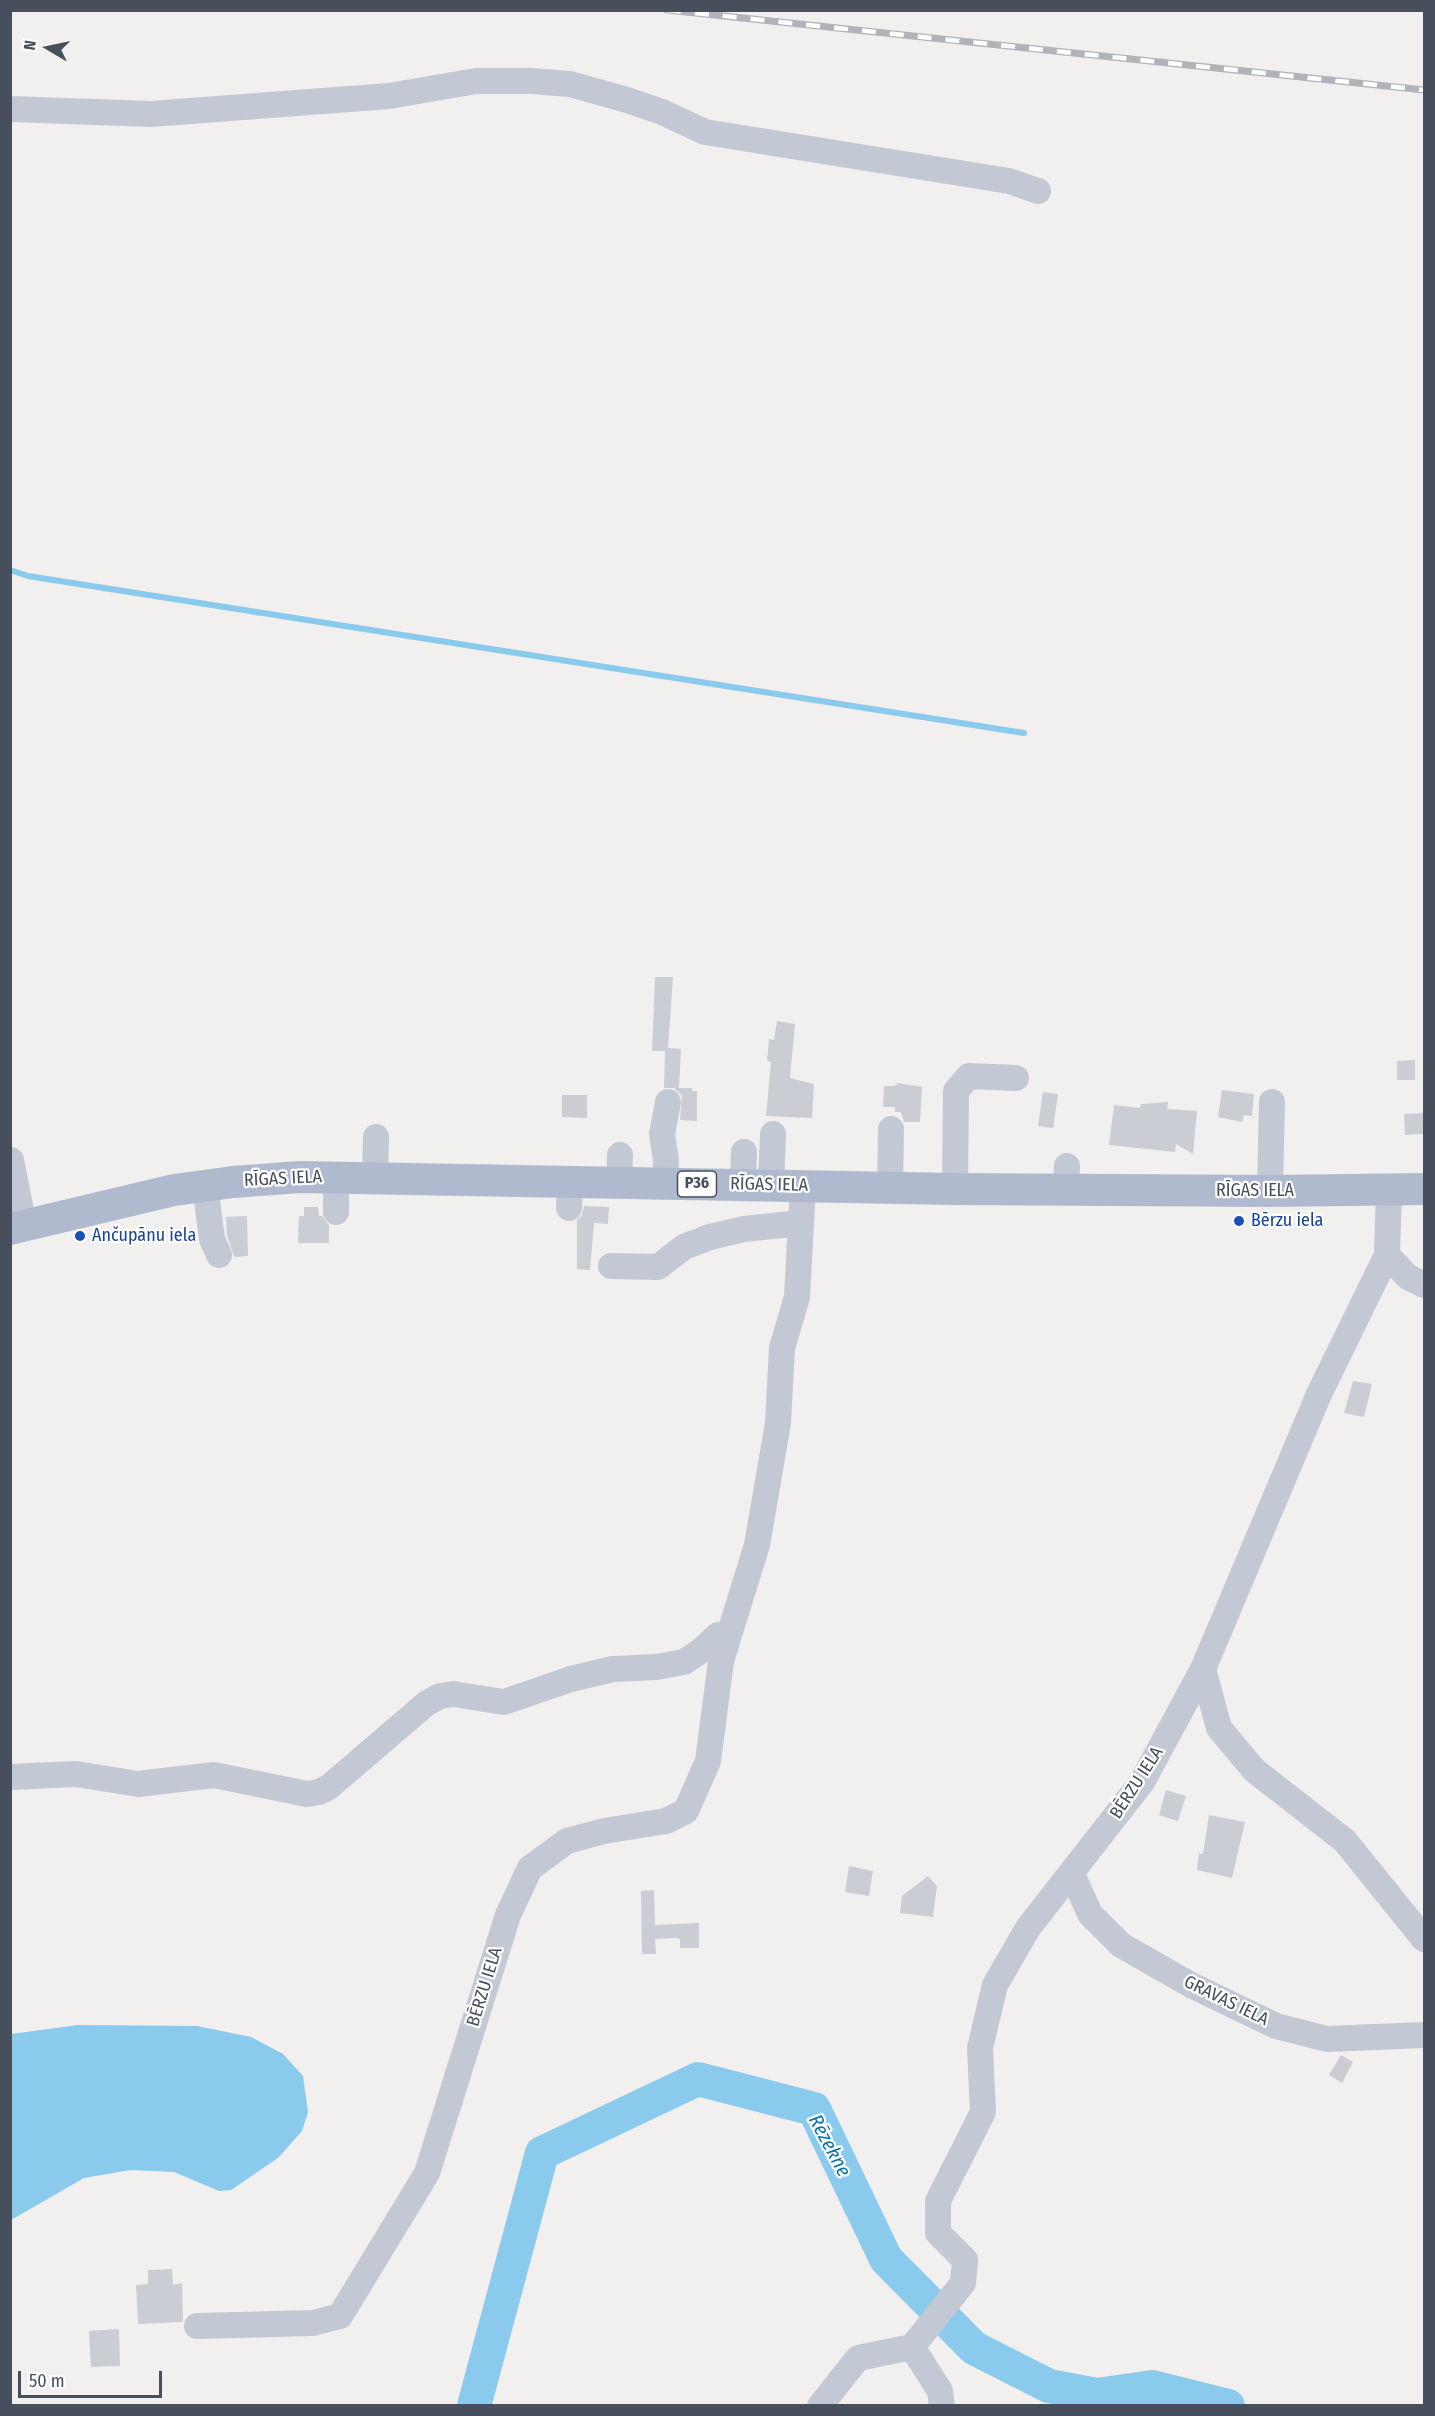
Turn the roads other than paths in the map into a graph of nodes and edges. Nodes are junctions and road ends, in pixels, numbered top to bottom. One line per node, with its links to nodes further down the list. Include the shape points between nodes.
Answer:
1 (10, 109): 2 (street, via 151,114 389,96 476,81 570,84 662,112 705,132 1009,182)
2 (1038, 191)
3 (1016, 1078): 18 (street, via 969,1076 956,1091)
4 (668, 1102): 13 (street, via 662,1134)
5 (1272, 1102): 21 (street)
6 (891, 1129): 17 (street)
7 (773, 1134): 14 (street)
8 (376, 1137): 12 (street)
9 (744, 1152): 14 (street)
10 (11, 1160): 24 (street)
11 (336, 1176): 12 (main road, RĪGAS IELA / P36); 15 (main road, RĪGAS IELA / P36); 22 (street)
12 (375, 1177): 13 (main road, RĪGAS IELA / P36, via 570,1195 620,1169)
13 (665, 1184): 14 (main road, RĪGAS IELA / P36)
14 (757, 1185): 16 (main road, RĪGAS IELA / P36)
15 (205, 1186): 24 (main road, RĪGAS IELA / P36, via 136,1198); 25 (street, via 212,1239)
16 (803, 1186): 17 (main road, RĪGAS IELA / P36); 23 (street)
17 (890, 1188): 18 (main road, RĪGAS IELA / P36)
18 (955, 1189): 21 (main road, RĪGAS IELA / P36, via 1066,1178)
19 (1425, 1189): 20 (main road, RĪGAS IELA / P36)
20 (1389, 1190): 21 (main road, RĪGAS IELA / P36); 26 (street, BĒRZU IELA)
21 (1270, 1191)
22 (336, 1212)
23 (801, 1223): 27 (street, via 744,1228 710,1237 684,1247 658,1267); 29 (street, via 797,1297 782,1348 778,1423 757,1545)
24 (17, 1228)
25 (219, 1255)
26 (1388, 1255): 28 (street, via 1408,1277); 30 (street, BĒRZU IELA, via 1319,1394)
27 (611, 1266)
28 (1425, 1285)
29 (729, 1635): 31 (street, via 718,1635 684,1662 613,1669 504,1702 453,1694 440,1696 319,1792 307,1794 214,1775 138,1784 76,1774); 35 (street, BĒRZU IELA, via 721,1661 708,1761 686,1811 666,1821 567,1841 530,1868 508,1916 427,2174 340,2316 313,2323)
30 (1203, 1669): 32 (street, BĒRZU IELA, via 1142,1782); 33 (street, via 1219,1728 1254,1770 1345,1841)
31 (10, 1777)
32 (1072, 1874): 34 (street, GRAVAS IELA, via 1090,1914 1121,1945 1191,1985 1276,2026 1327,2039); 36 (street, BĒRZU IELA, via 1028,1928 995,1985 980,2048 982,2112 938,2202 938,2233 964,2260 966,2271 961,2285)
33 (1425, 1939)
34 (1425, 2035)
35 (197, 2326)
36 (917, 2340): 37 (street, via 858,2358); 38 (street, via 940,2391)
37 (820, 2406)
38 (942, 2406)

